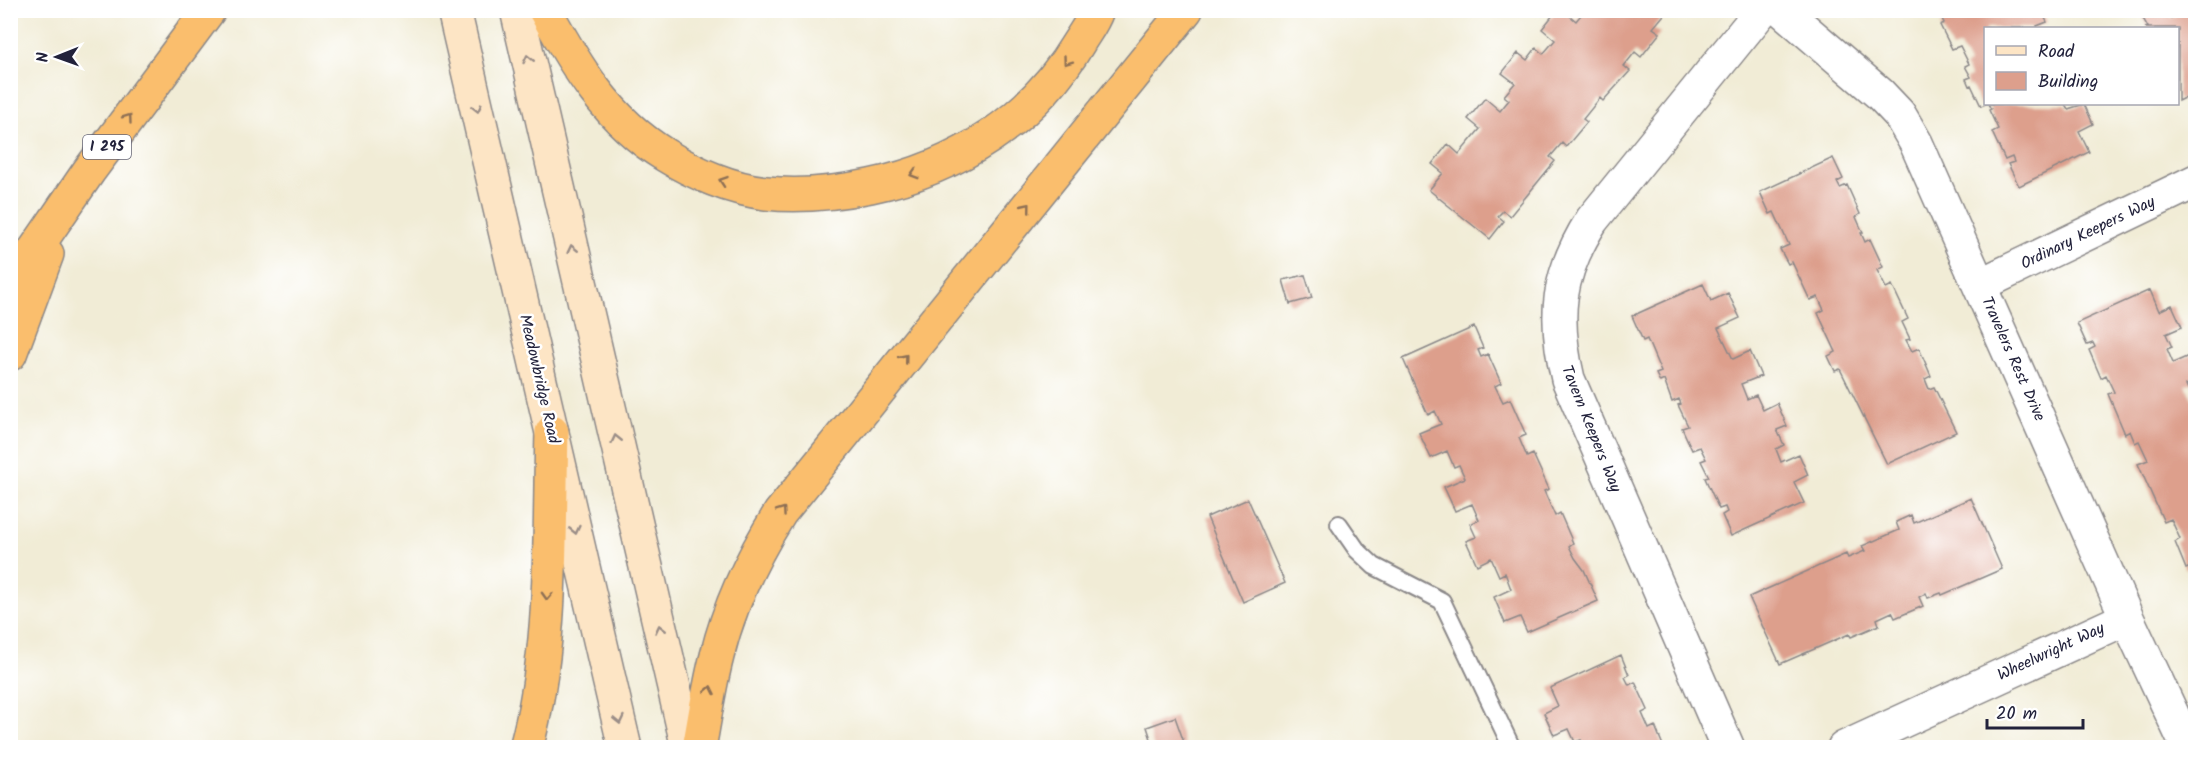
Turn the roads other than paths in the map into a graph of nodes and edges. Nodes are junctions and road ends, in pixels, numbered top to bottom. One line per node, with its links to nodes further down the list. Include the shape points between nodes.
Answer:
1 (209, 10): 10 (highway, I 295, one-way to 1)
2 (454, 10): 14 (main road, Meadowbridge Road, one-way to 14)
3 (517, 10): 19 (main road, one-way to 3)
4 (545, 10): 5 (highway, one-way to 4, via 1068,60 1036,100 999,132 933,169 886,183 803,195 764,193 697,172 637,135 614,114 576,67)
5 (1097, 10)
6 (1186, 10): 20 (highway, one-way to 6, via 717,655 728,621 749,568 780,513)
7 (1762, 10): 22 (street, Tavern Keepers Way, via 1592,220 1569,263 1558,320 1568,379)
8 (1782, 10): 11 (street, Travelers Rest Drive, via 1899,114)
9 (2196, 181): 11 (street, Ordinary Keepers Way)
10 (62, 211): 12 (highway, I 295); 13 (highway)
11 (1980, 285): 16 (street, Travelers Rest Drive)
12 (10, 286)
13 (10, 354)
14 (552, 432): 17 (highway, one-way to 17, via 544,661); 18 (main road, Meadowbridge Road, one-way to 18)
15 (1339, 524): 21 (lane, via 1374,566 1442,601)
16 (2127, 618): 23 (street, Wheelwright Way); 24 (street, Travelers Rest Drive)
17 (526, 747)
18 (625, 747)
19 (688, 747)
20 (699, 747)
21 (1512, 747)
22 (1728, 747)
23 (1844, 747)
24 (2188, 747)

